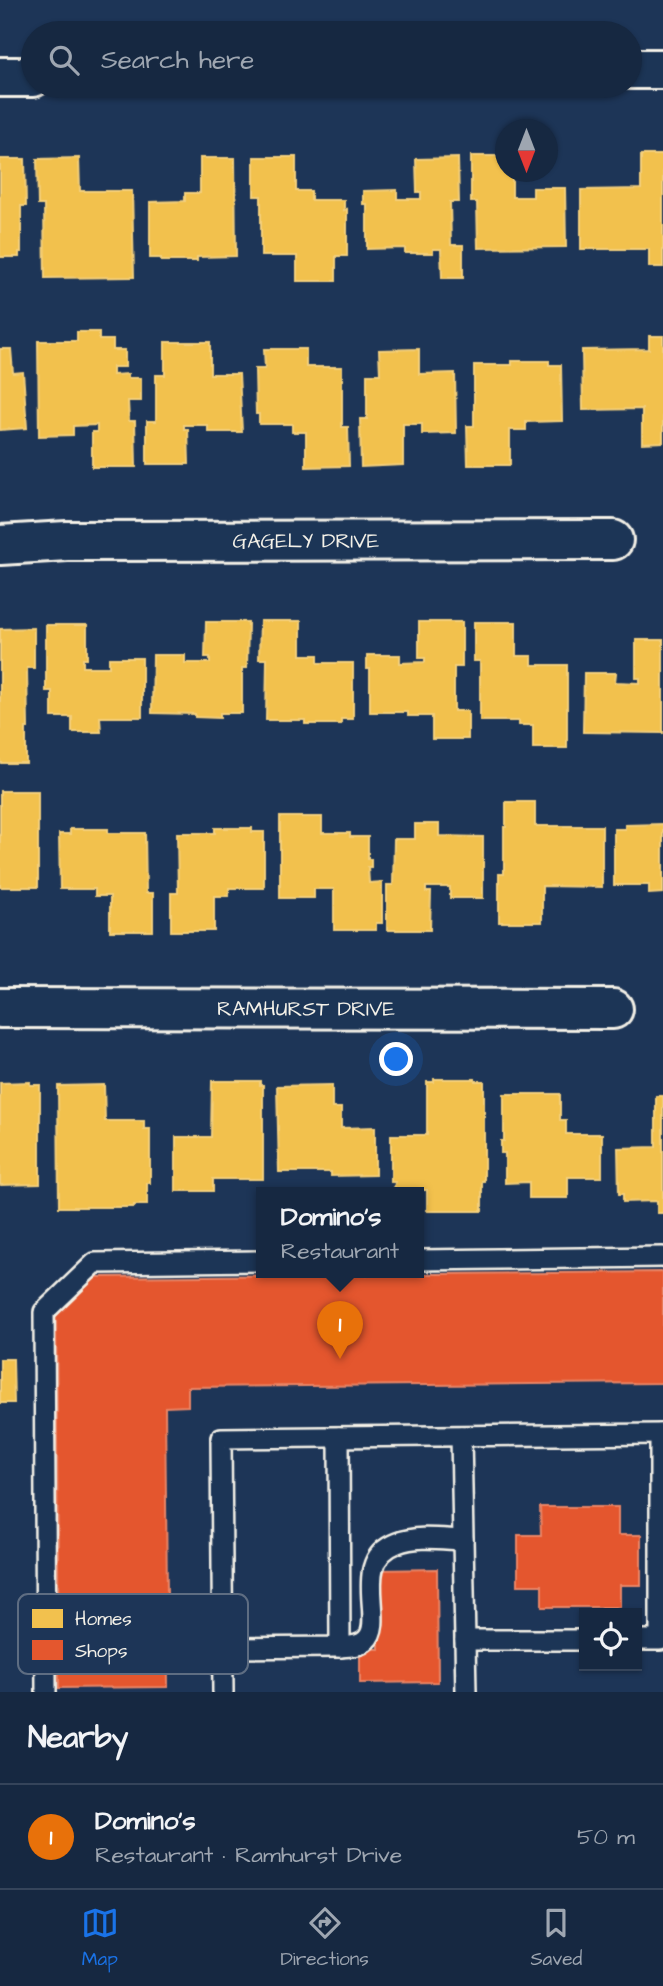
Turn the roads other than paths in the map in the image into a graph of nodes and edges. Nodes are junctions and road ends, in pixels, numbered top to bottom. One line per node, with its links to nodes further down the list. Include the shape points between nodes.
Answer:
1 (642, 69): 2 (street)
2 (663, 69)
3 (0, 77): 4 (street)
4 (21, 77)
5 (613, 540): 6 (street, GAGELY DRIVE)
6 (0, 545)
7 (0, 1008): 8 (street, RAMHURST DRIVE)
8 (612, 1009)
9 (663, 1257): 10 (lane)
10 (424, 1260)
11 (256, 1261): 16 (lane, via 94,1263 44,1312)
12 (662, 1434): 13 (lane); 20 (lane, via 660,1640)
13 (461, 1436): 14 (lane); 15 (lane)
14 (339, 1437): 17 (lane, via 221,1438); 21 (lane)
15 (463, 1540): 18 (lane); 21 (lane, via 416,1538 395,1544 379,1556 372,1572 372,1630 359,1645)
16 (45, 1594)
17 (222, 1594)
18 (465, 1640): 19 (lane); 27 (lane)
19 (579, 1640)
20 (642, 1640)
21 (340, 1647): 22 (lane)
22 (248, 1648)
23 (46, 1674): 25 (lane)
24 (223, 1674): 26 (lane)
25 (46, 1692)
26 (223, 1692)
27 (466, 1692)

